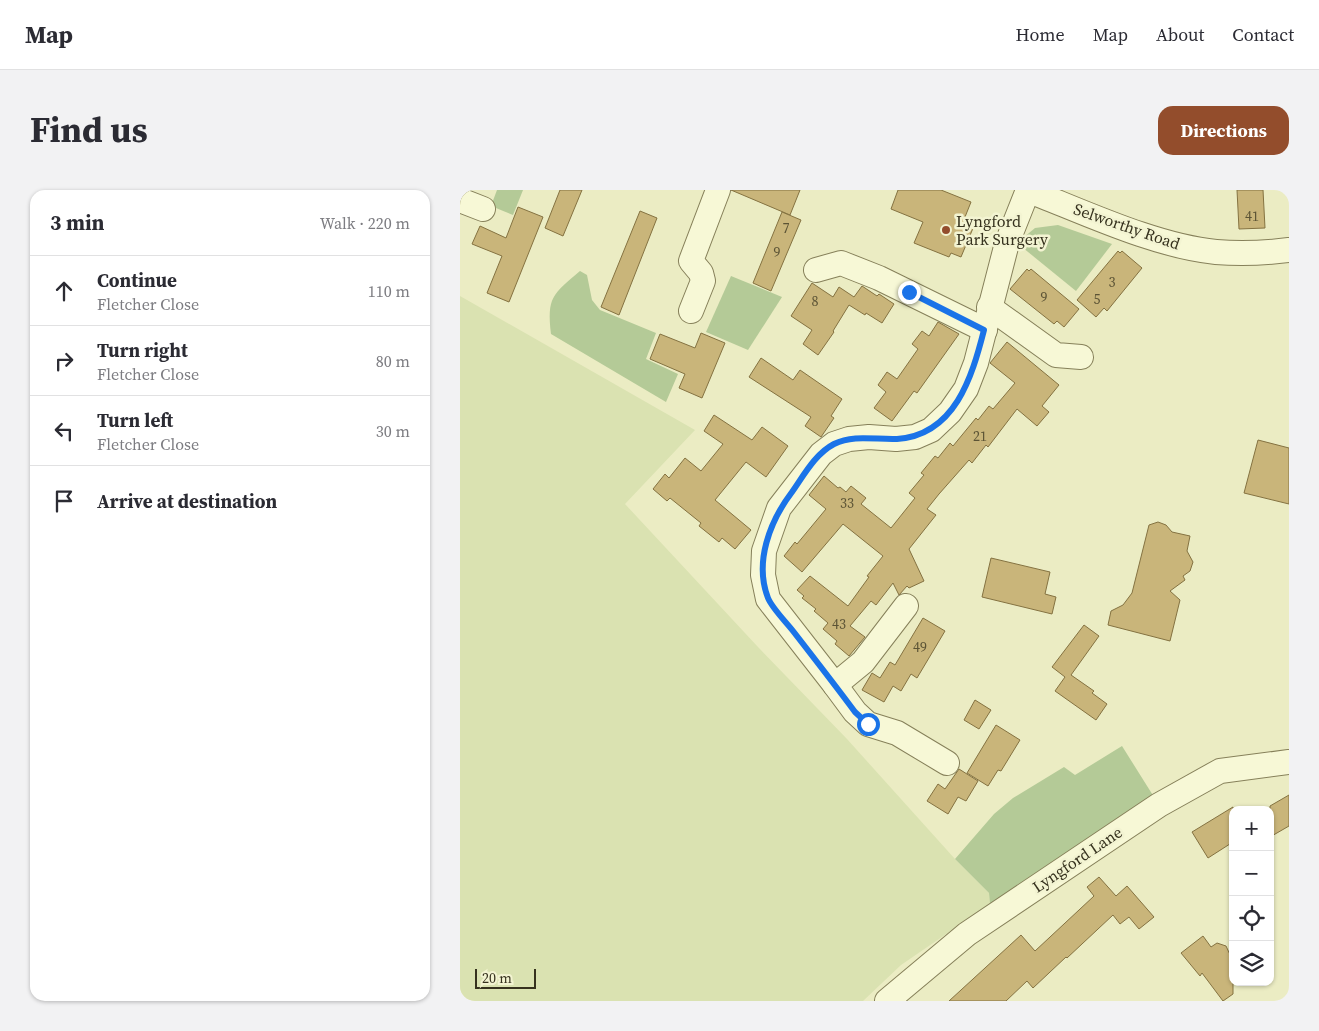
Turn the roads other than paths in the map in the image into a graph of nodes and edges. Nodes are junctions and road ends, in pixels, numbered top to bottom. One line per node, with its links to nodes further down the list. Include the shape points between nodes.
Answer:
1 (718, 190): 8 (street, via 691,261 703,281)
2 (1028, 190): 5 (street, Selworthy Road, via 1168,242 1215,252); 7 (street, via 1007,243)
3 (460, 200): 4 (street)
4 (482, 209)
5 (1289, 250)
6 (816, 270): 9 (street, via 841,264 879,278)
7 (990, 306): 9 (street); 10 (street, via 1056,355)
8 (691, 311)
9 (984, 330): 12 (street, via 966,389 950,412 931,430 896,439 849,438 834,444 820,454 779,508 764,551 763,575 768,599)
10 (1082, 357)
11 (906, 606): 12 (street, via 863,662)
12 (835, 685): 14 (street, via 868,724 896,733)
13 (1289, 762): 15 (street, Lyngford Lane, via 1220,771 1158,805 967,934)
14 (946, 763)
15 (887, 1001)

